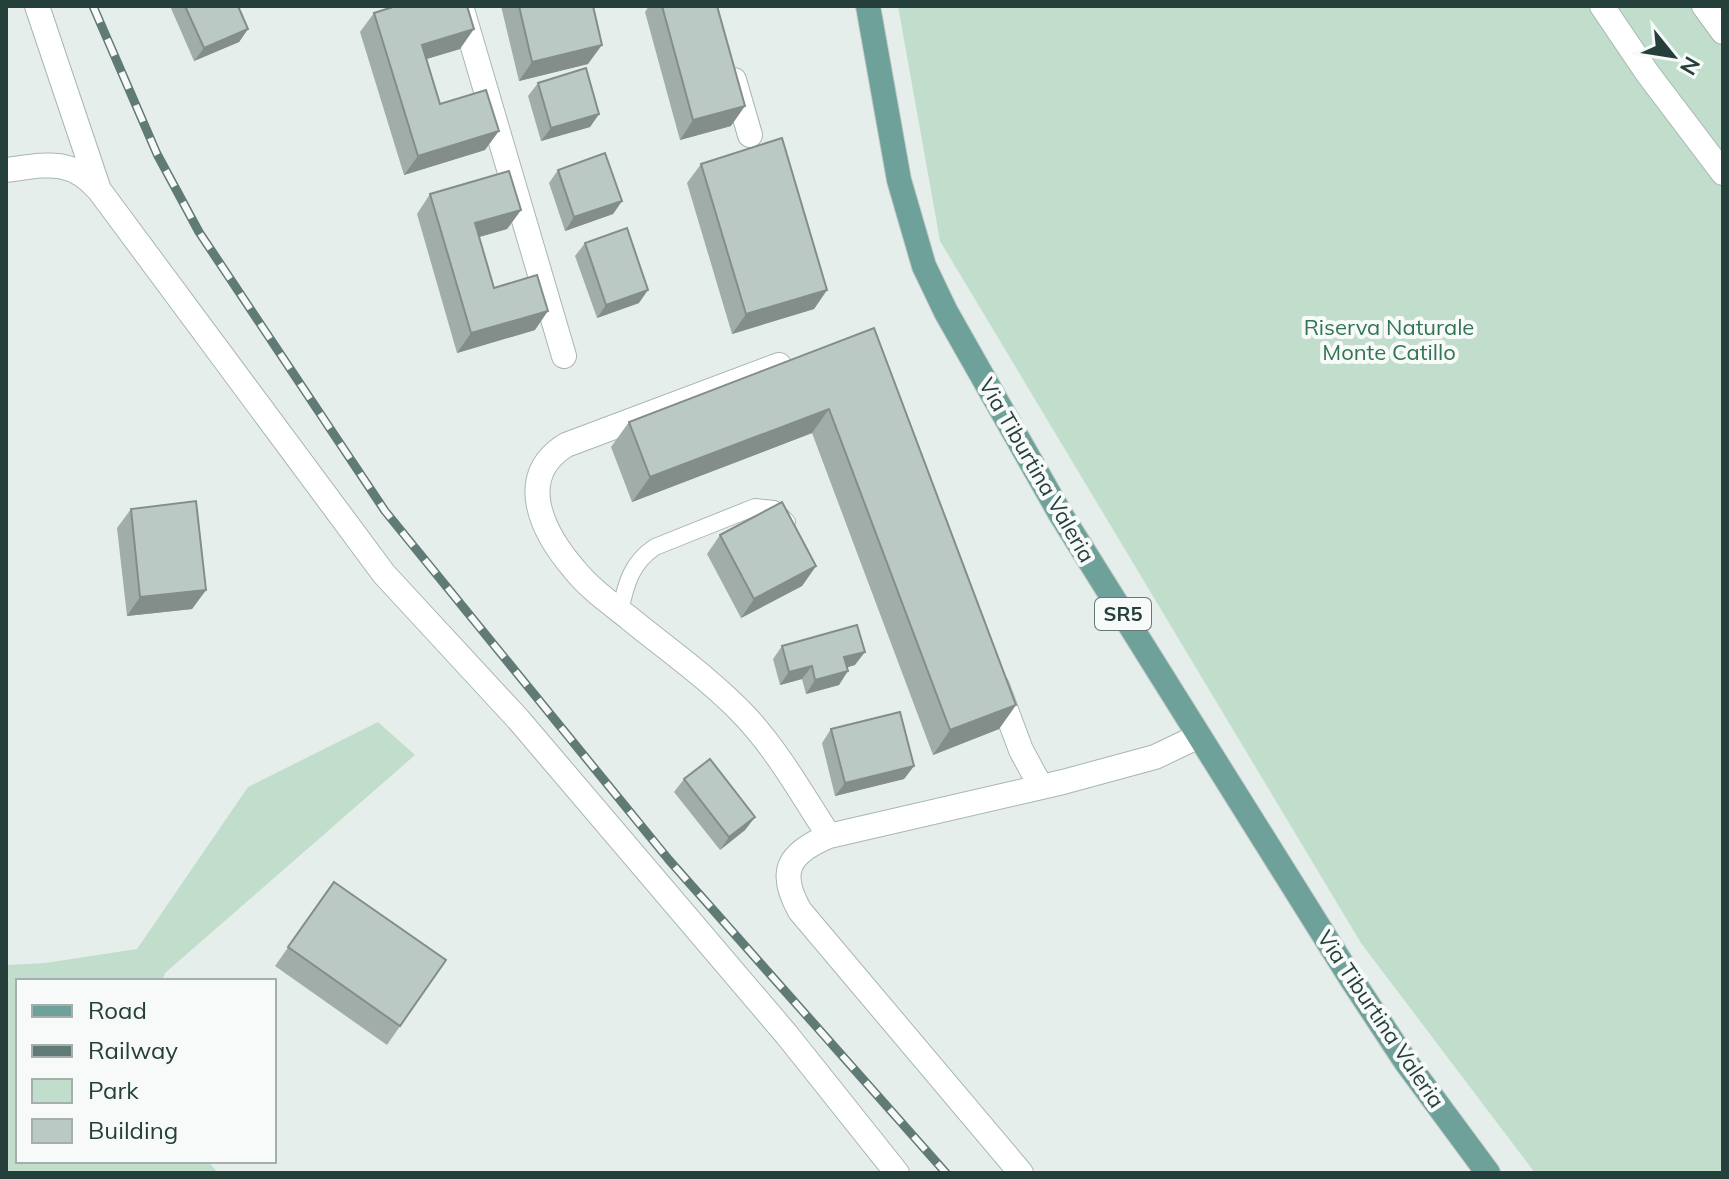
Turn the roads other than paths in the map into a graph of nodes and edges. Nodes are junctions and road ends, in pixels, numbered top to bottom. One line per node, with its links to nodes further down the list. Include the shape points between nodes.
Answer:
1 (37, 6): 11 (street)
2 (461, 6): 13 (street)
3 (868, 6): 17 (main road, Via Tiburtina Valeria / SR5, via 899,180 936,291 1061,515)
4 (1602, 6): 10 (street)
5 (1704, 6): 6 (street)
6 (1723, 32)
7 (729, 63): 8 (street)
8 (750, 135)
9 (6, 170): 11 (street, via 67,167)
10 (1723, 173)
11 (99, 190): 20 (street, via 384,574 518,719)
12 (807, 355): 15 (street, via 577,439 548,459 536,484 549,533 576,572)
13 (564, 356)
14 (792, 531): 15 (lane, via 781,514 765,507 670,539 643,555 633,568)
15 (620, 611): 19 (street, via 747,719)
16 (988, 662): 18 (street)
17 (1199, 736): 18 (street, via 1155,757); 22 (main road, Via Tiburtina Valeria / SR5, via 1385,1031)
18 (1041, 787): 19 (street)
19 (829, 836): 21 (street, via 804,848 790,865 793,899)
20 (897, 1173)
21 (1021, 1173)
22 (1488, 1173)

